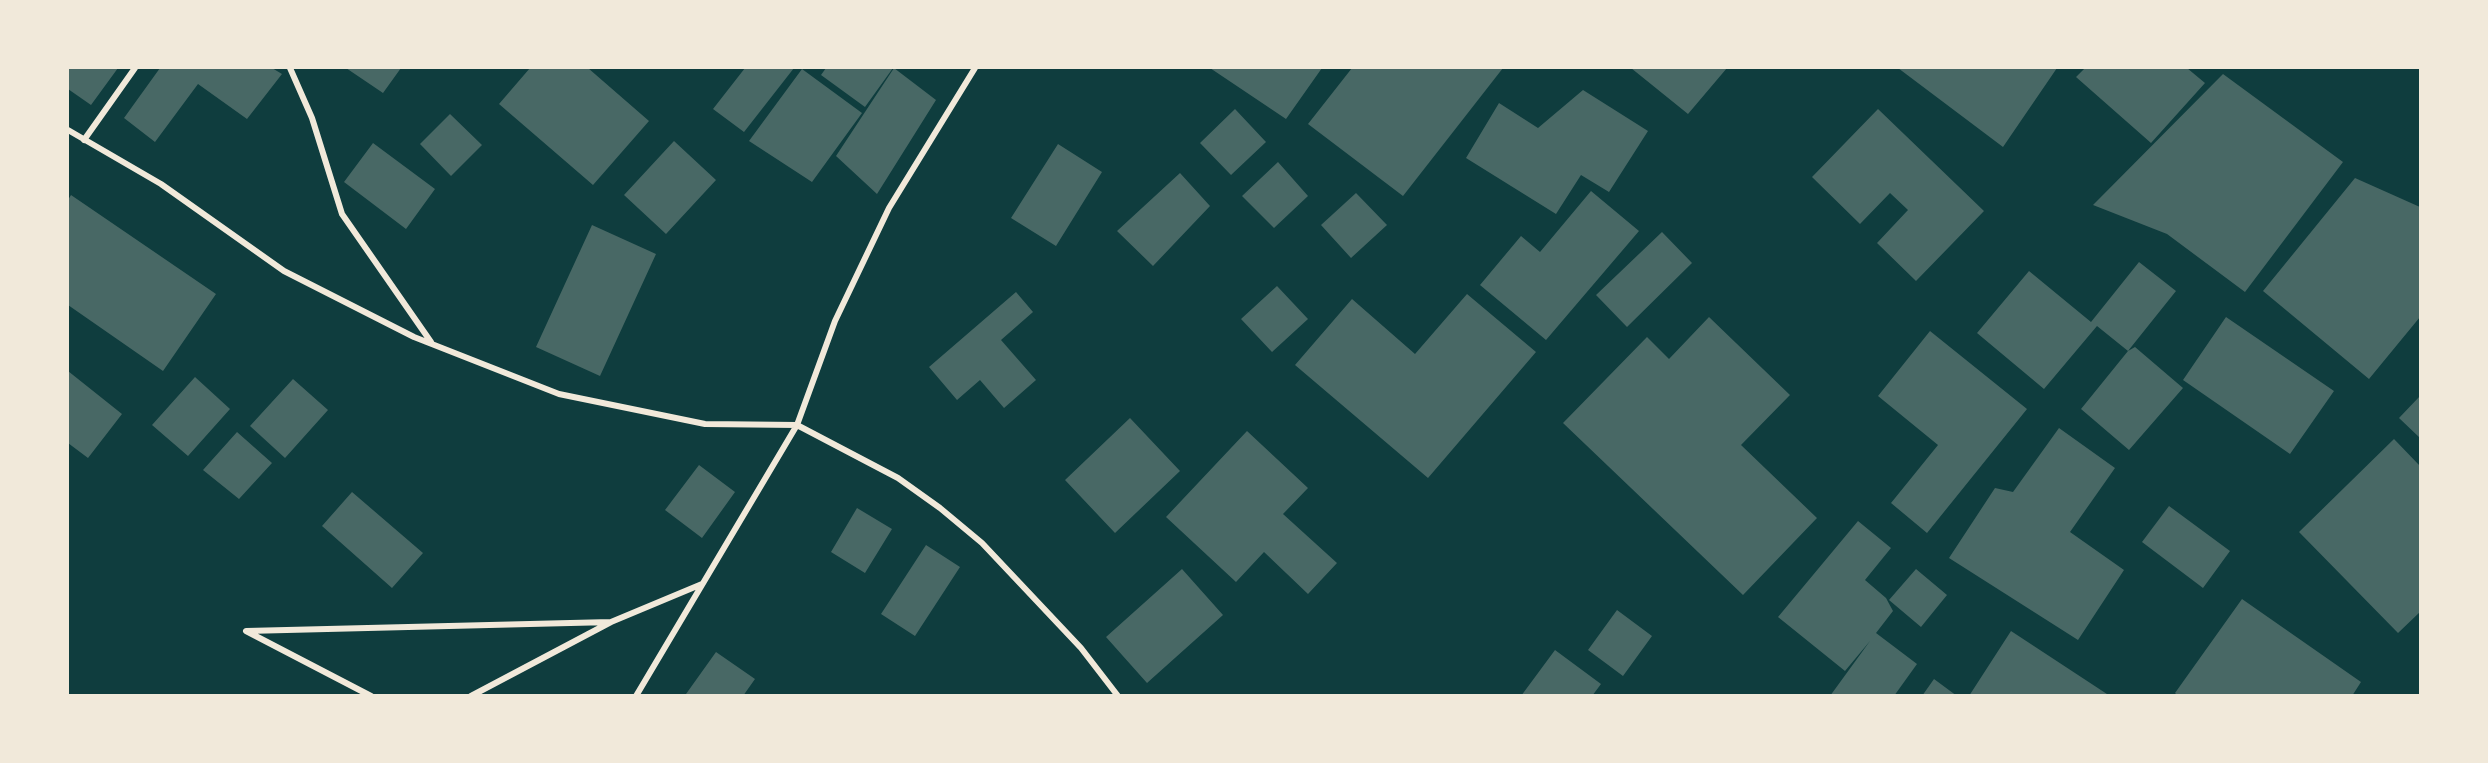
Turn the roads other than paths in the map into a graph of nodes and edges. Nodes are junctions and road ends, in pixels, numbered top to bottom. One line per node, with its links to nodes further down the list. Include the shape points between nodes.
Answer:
1 (135, 68): 5 (street)
2 (290, 68): 6 (street, via 312,118 342,214)
3 (975, 68): 7 (street, via 889,208 834,321)
4 (68, 130): 5 (street)
5 (84, 140): 6 (street, via 161,184 284,271)
6 (432, 343): 7 (street, via 559,394 705,424)
7 (797, 425): 8 (street); 13 (street, via 898,478 982,543 1081,648)
8 (703, 584): 9 (street); 12 (street)
9 (610, 622): 10 (street, via 246,631); 11 (street)
10 (370, 696)
11 (471, 696)
12 (636, 696)
13 (1118, 696)

